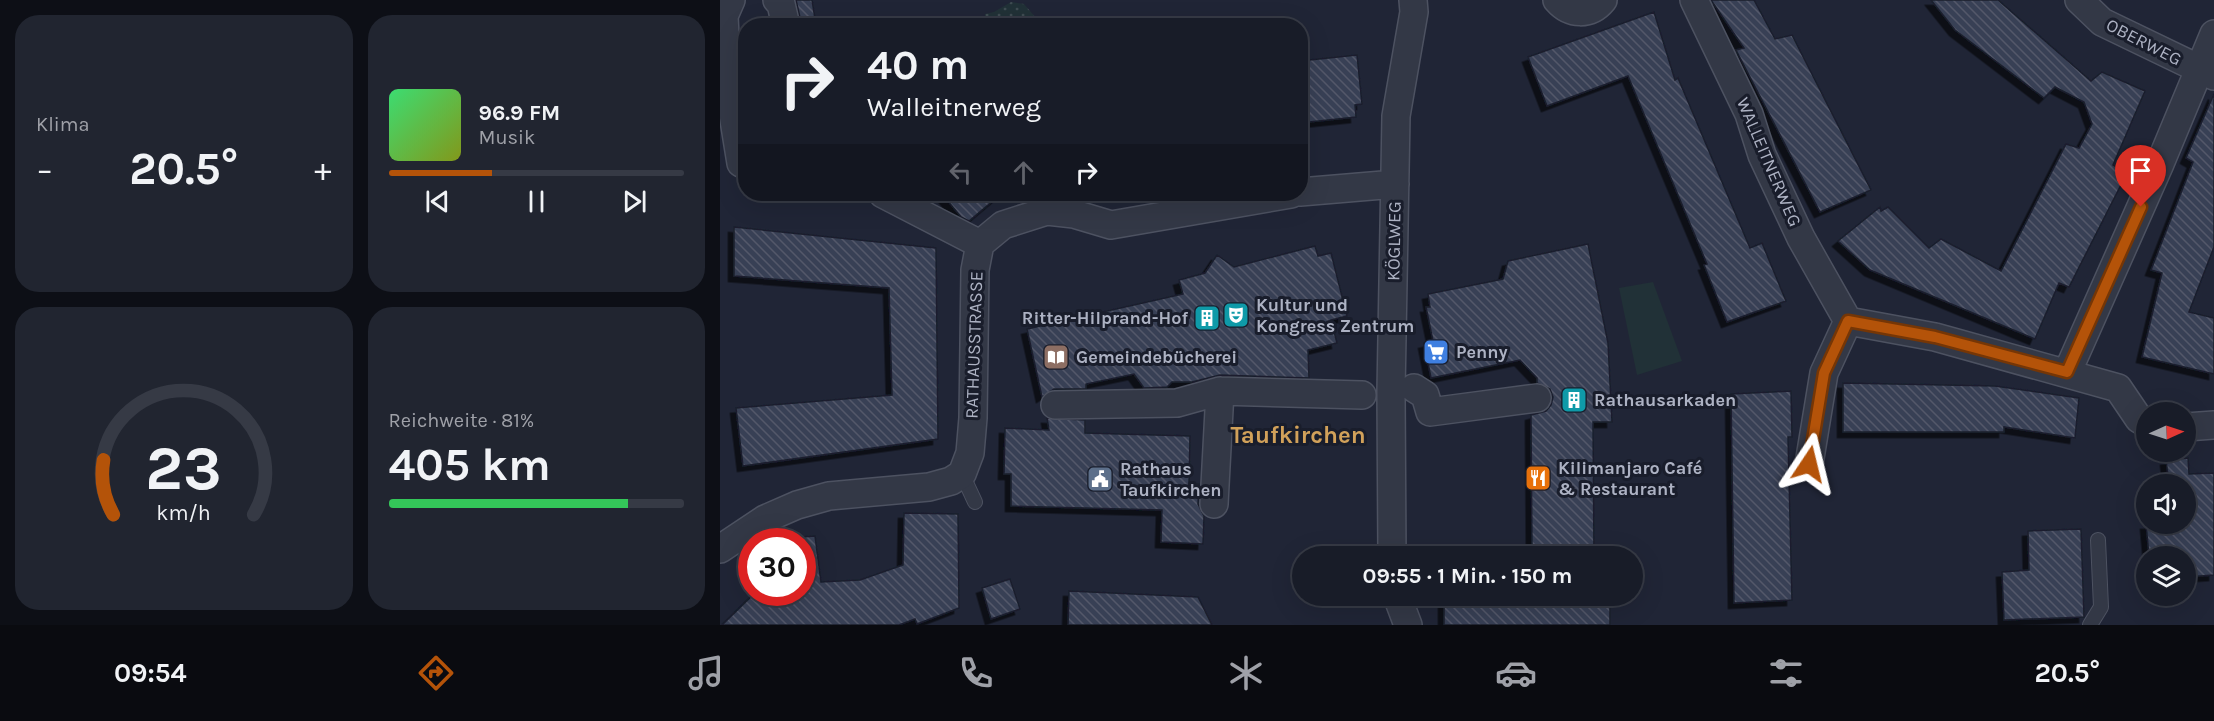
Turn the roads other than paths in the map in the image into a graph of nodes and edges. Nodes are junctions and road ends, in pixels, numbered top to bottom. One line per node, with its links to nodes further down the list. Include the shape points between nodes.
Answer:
1 (731, 0): 11 (street, via 724,16 727,77)
2 (777, 0): 8 (street)
3 (1413, 0): 12 (street, KÖGLWEG, via 1396,116)
4 (1557, 0): 5 (street, via 1568,10 1585,12)
5 (1603, 0)
6 (1694, 0): 17 (street, WALLEITNERWEG, via 1749,114 1762,155 1791,218)
7 (2079, 0): 10 (street, OBERWEG, via 2102,22)
8 (784, 18)
9 (2214, 34): 10 (street)
10 (2207, 73): 18 (street)
11 (738, 145)
12 (1395, 184): 13 (street); 32 (street, KÖGLWEG)
13 (1308, 191)
14 (897, 201): 16 (street)
15 (1251, 201): 16 (street, RATHAUSSTRASSE, via 1112,225 1047,211 1003,225)
16 (980, 244): 28 (street, RATHAUSSTRASSE, via 975,270 970,453)
17 (1848, 321): 18 (street, via 1935,337); 27 (street, via 1824,373)
18 (2067, 372): 24 (street, via 2118,388)
19 (1414, 388): 21 (street, via 1425,395 1430,412)
20 (1362, 395): 23 (street)
21 (1537, 398)
22 (1055, 405): 23 (street, via 1177,403)
23 (1224, 407): 30 (street)
24 (2136, 415)
25 (2214, 425): 26 (street)
26 (2196, 426)
27 (1809, 464)
28 (962, 474): 29 (lane); 33 (street, via 929,487 829,496 797,505 765,519)
29 (975, 502)
30 (1214, 504)
31 (2098, 540): 36 (lane, via 2101,607)
32 (1392, 546)
33 (720, 549)
34 (1401, 606): 35 (street)
35 (1408, 625)
36 (2090, 625)

